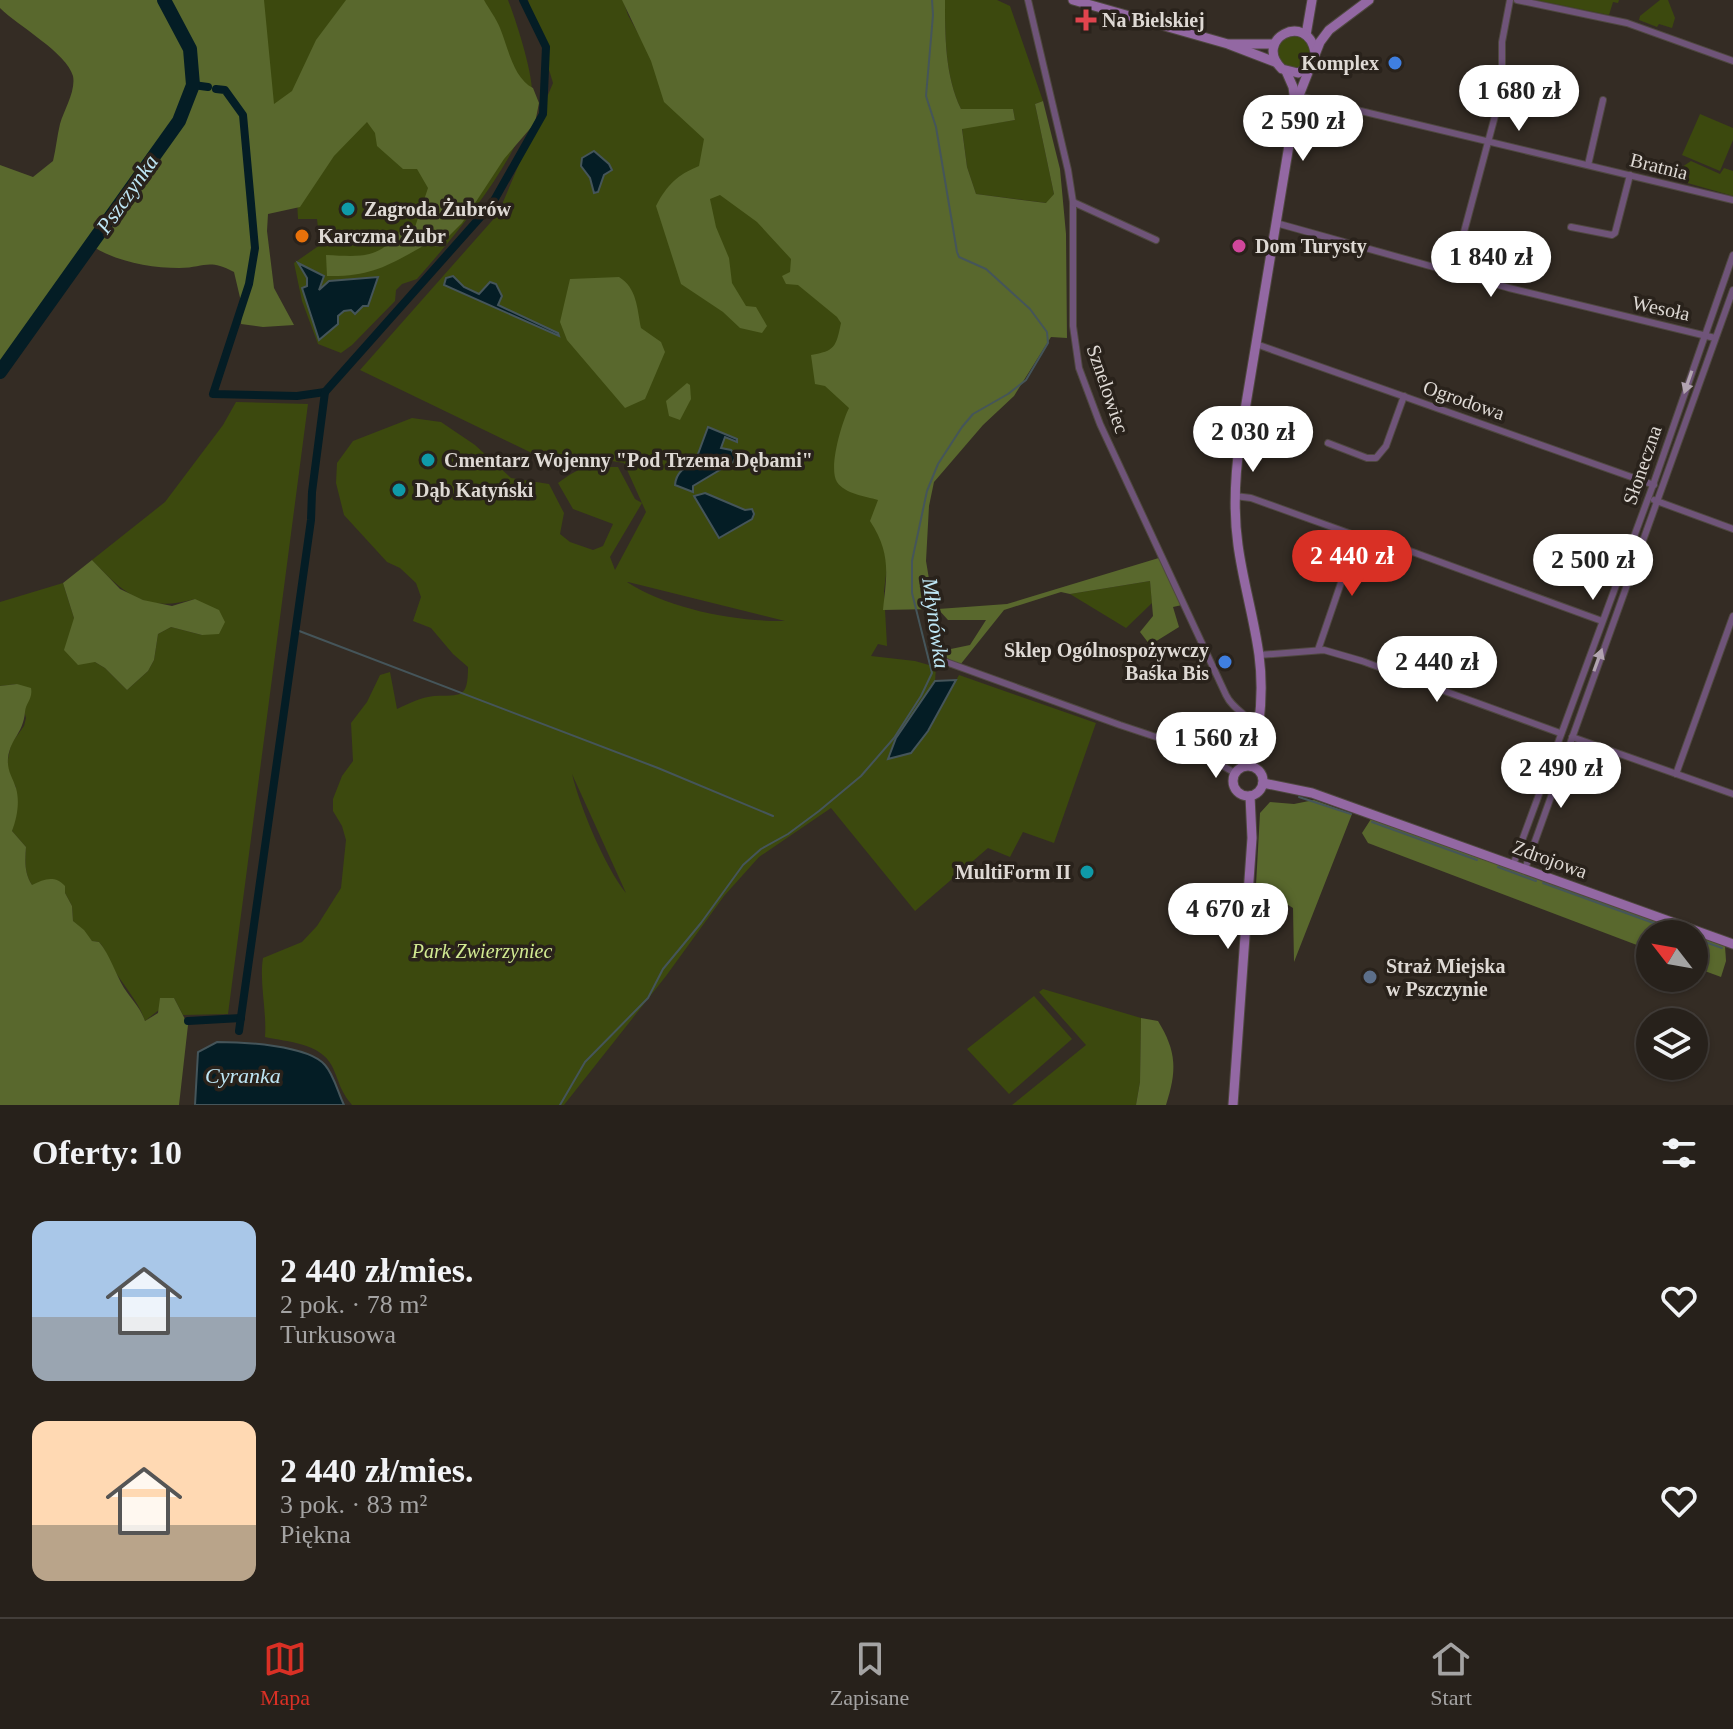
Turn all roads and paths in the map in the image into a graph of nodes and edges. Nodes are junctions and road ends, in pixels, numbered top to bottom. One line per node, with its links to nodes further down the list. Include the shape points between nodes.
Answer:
1 (1028, 0): 25 (street, Sznelowiec)
2 (1073, 0): 7 (main road)
3 (1312, 0): 8 (main road)
4 (1369, 0): 9 (main road)
5 (1510, 0): 21 (street, via 1501,91)
6 (1517, 0): 15 (street, via 1627,23)
7 (1111, 5): 12 (main road)
8 (1309, 15): 10 (main road); 11 (main road)
9 (1329, 30): 11 (main road); 14 (main road)
10 (1293, 31): 11 (main road); 13 (main road)
11 (1307, 36): 14 (main road)
12 (1228, 44): 13 (main road); 16 (main road)
13 (1274, 44): 16 (main road)
14 (1315, 52): 17 (main road)
15 (1733, 61)
16 (1275, 62): 18 (main road)
17 (1309, 67): 18 (main road, via 1298,73); 19 (main road)
18 (1286, 71): 19 (main road)
19 (1297, 99): 21 (street, Bratnia); 26 (main road)
20 (1603, 100): 22 (street)
21 (1489, 141): 22 (street, Bratnia); 30 (street)
22 (1588, 165): 23 (street, Bratnia)
23 (1630, 175): 24 (street, Bratnia); 27 (street, via 1615,233)
24 (1733, 200)
25 (1073, 202): 28 (street); 49 (street, Sznelowiec, via 1074,345 1086,389 1225,694)
26 (1276, 223): 30 (street, Wesoła); 34 (main road)
27 (1571, 227)
28 (1156, 240)
29 (1733, 255): 32 (street, Słoneczna)
30 (1453, 273): 32 (street, Wesoła)
31 (1733, 290): 33 (street, Słoneczna)
32 (1705, 334): 33 (street, Wesoła); 37 (street, Słoneczna, one-way to 37)
33 (1715, 338): 37 (street, Słoneczna)
34 (1256, 344): 35 (street, Ogrodowa); 38 (main road)
35 (1404, 396): 36 (street, via 1384,452 1376,458); 37 (street, Ogrodowa)
36 (1328, 443)
37 (1657, 486): 39 (street, Słoneczna); 40 (street, Słoneczna)
38 (1235, 496): 42 (street); 46 (main road, via 1238,544)
39 (1648, 498): 40 (street); 44 (street, Słoneczna)
40 (1656, 501): 41 (street); 52 (street, Słoneczna, one-way to 40)
41 (1733, 529)
42 (1357, 536): 44 (street); 45 (street)
43 (1733, 616): 55 (street)
44 (1602, 621): 51 (street, Słoneczna)
45 (1318, 650): 46 (street); 51 (street)
46 (1259, 655): 48 (main road)
47 (935, 658): 54 (street, via 1195,750)
48 (1261, 704): 49 (street); 50 (main road)
49 (1243, 713): 50 (street, Sznelowiec)
50 (1258, 730): 53 (main road)
51 (1561, 733): 52 (street, via 1568,729); 52 (street, via 1563,741); 59 (street, Słoneczna)
52 (1571, 737): 55 (street); 60 (street, Słoneczna)
53 (1251, 766): 54 (main road); 56 (main road)
54 (1235, 773): 58 (main road, via 1235,789)
55 (1676, 774): 57 (street)
56 (1263, 783): 58 (main road); 59 (main road, Zdrojowa, via 1312,793)
57 (1733, 794)
58 (1250, 796): 62 (main road, via 1252,842)
59 (1513, 865): 60 (main road, Zdrojowa)
60 (1525, 869): 61 (main road, Zdrojowa)
61 (1733, 944)
62 (1233, 1105)

